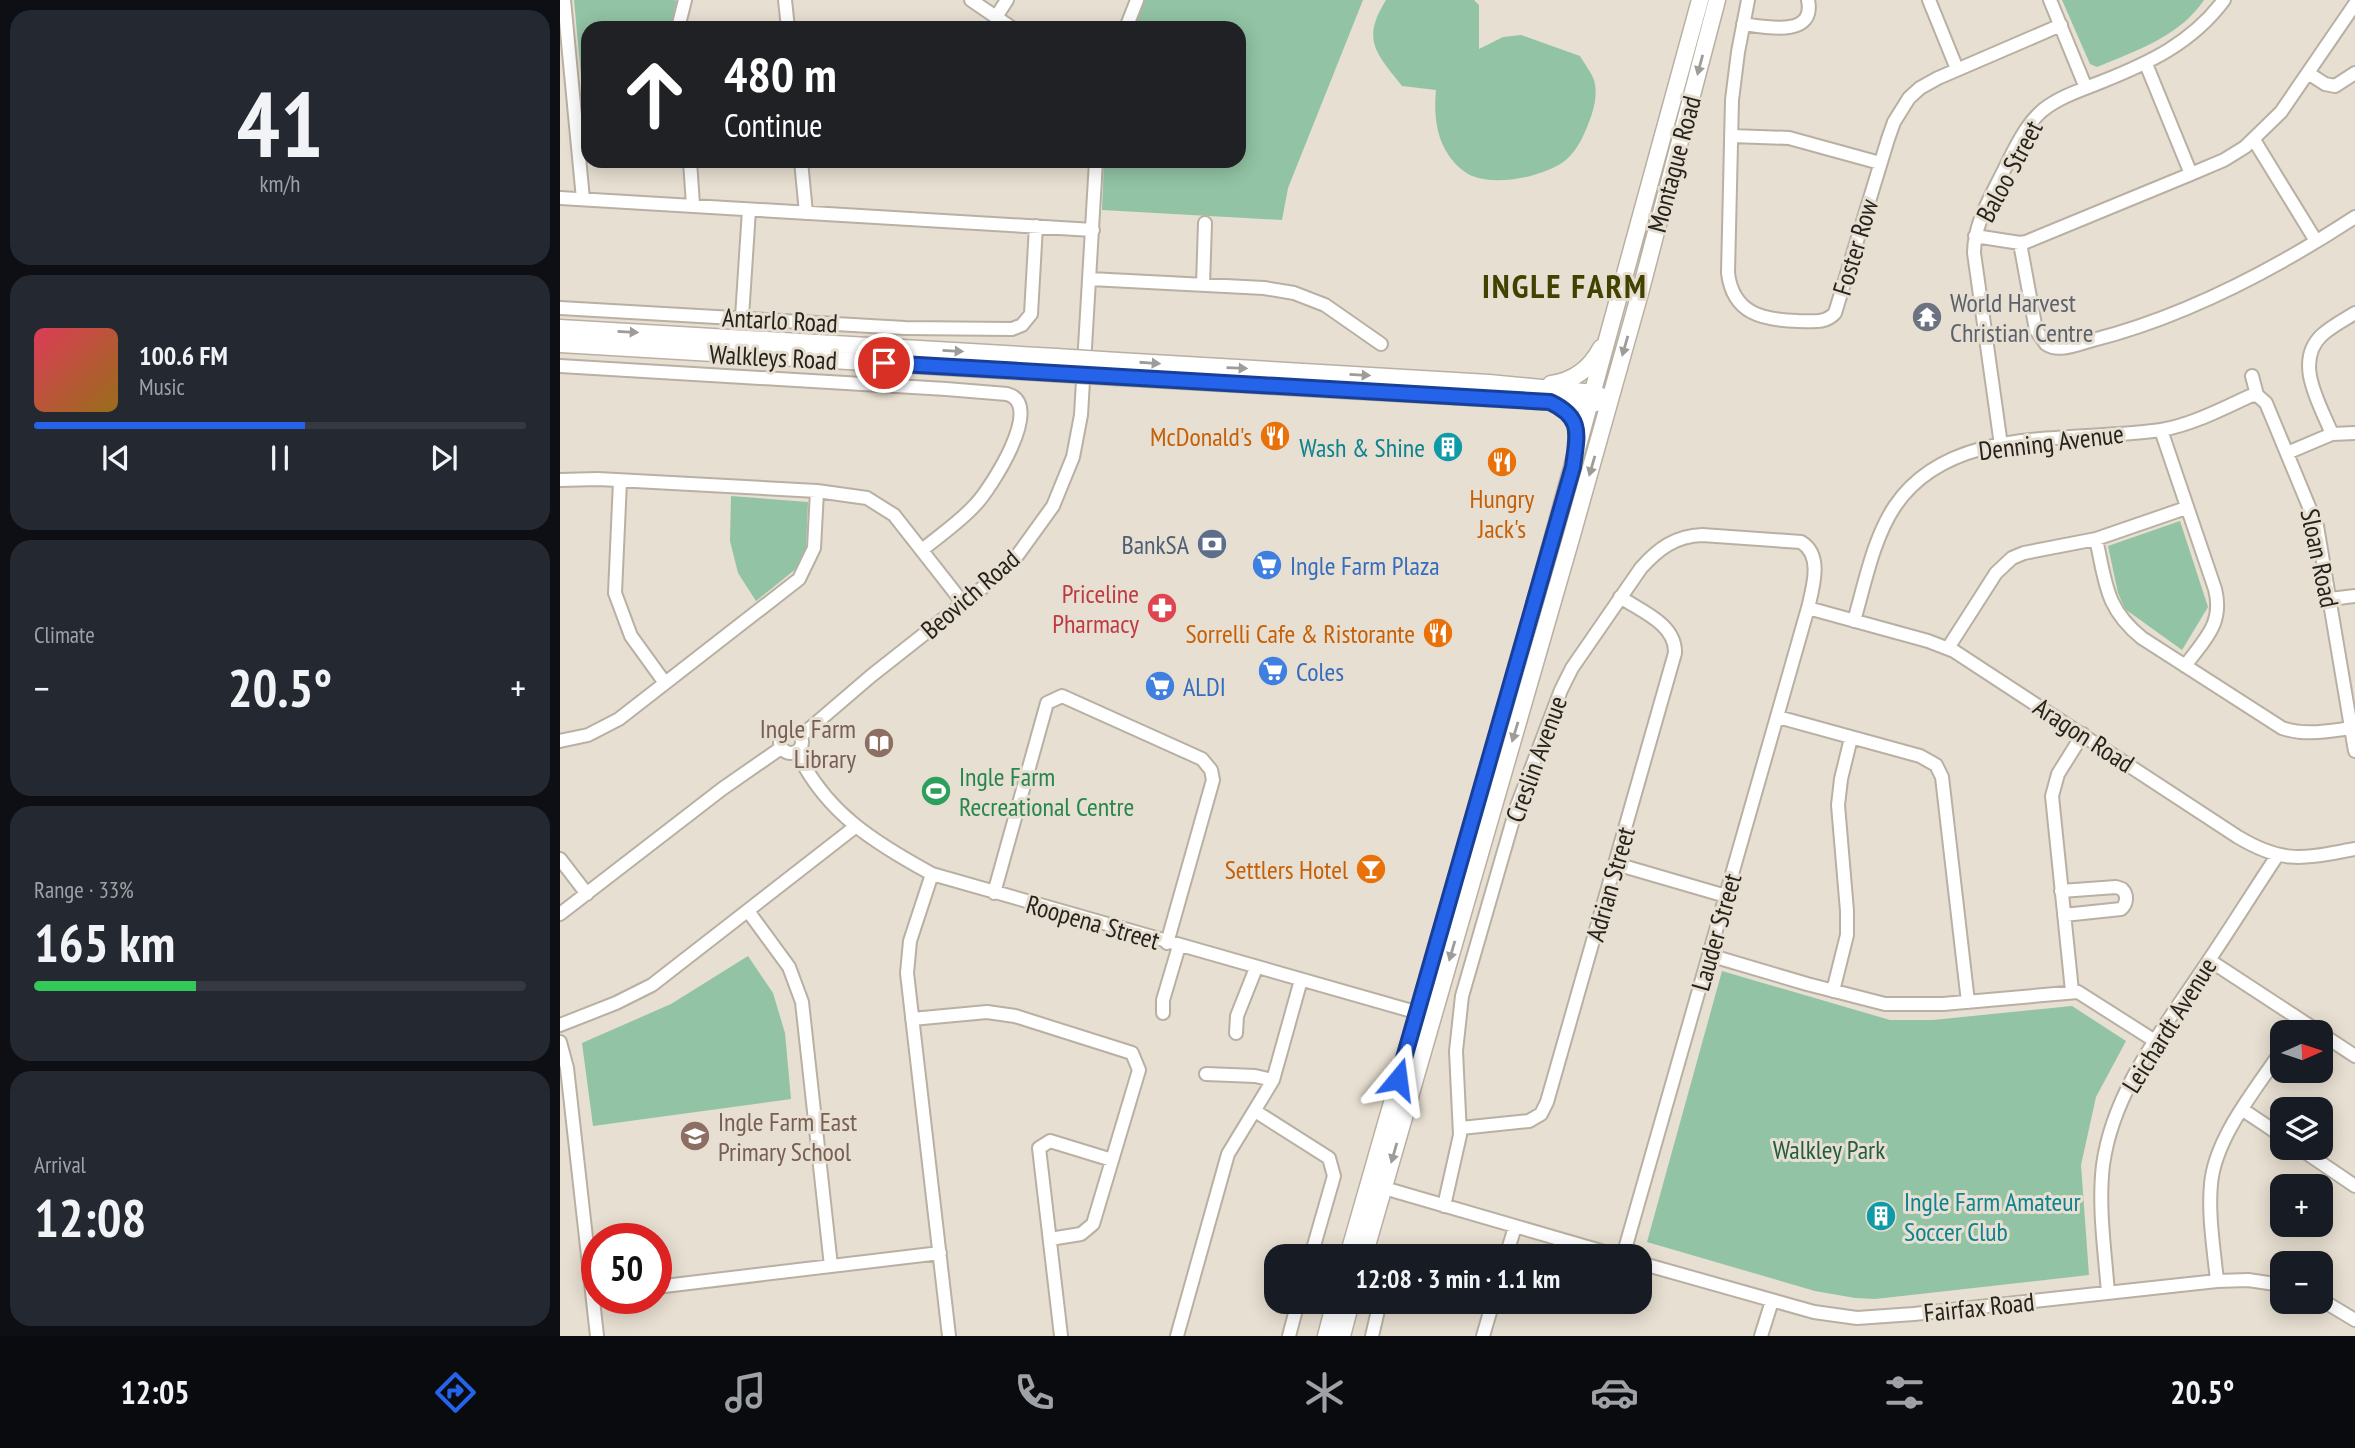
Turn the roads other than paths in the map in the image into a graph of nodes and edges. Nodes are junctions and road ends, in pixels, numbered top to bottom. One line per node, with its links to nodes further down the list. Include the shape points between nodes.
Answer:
1 (564, 0): 35 (street)
2 (685, 0): 16 (street)
3 (785, 0): 17 (street)
4 (971, 0): 15 (street)
5 (1007, 0): 15 (street)
6 (1137, 0): 19 (street)
7 (1700, 0): 51 (main road, Montague Road)
8 (1717, 0): 62 (main road, Montague Road, one-way to 62)
9 (1748, 0): 20 (street, Foster Row)
10 (1808, 0): 20 (street, via 1809,13 1798,26)
11 (1929, 0): 23 (street)
12 (2050, 0): 21 (street)
13 (2224, 0): 22 (street, Baloo Street, via 2188,38)
14 (2355, 4): 24 (street)
15 (996, 17): 18 (street)
16 (680, 21)
17 (787, 21)
18 (1002, 21)
19 (1129, 21)
20 (1743, 24): 27 (street, Foster Row, via 1733,79)
21 (2061, 26): 23 (street, Foster Row); 26 (street)
22 (2146, 64): 26 (street, Baloo Street); 33 (street)
23 (1957, 69): 29 (street, Foster Row, via 1909,98 1894,122)
24 (2308, 73): 25 (street, via 2335,86); 28 (street)
25 (2355, 73)
26 (2087, 88): 43 (street, Baloo Street, via 2047,108 2028,127)
27 (1731, 136): 29 (street, via 1789,138); 29 (street, Foster Row, via 1729,283 1748,310 1773,320 1819,321 1833,316)
28 (2254, 140): 33 (street); 44 (street)
29 (1880, 163)
30 (690, 168): 36 (street)
31 (802, 168): 38 (street)
32 (1096, 168): 42 (street, Beovich Road)
33 (2191, 174): 45 (street)
34 (560, 198): 35 (street)
35 (583, 199): 36 (street)
36 (693, 205): 37 (street)
37 (749, 209): 38 (street); 50 (street)
38 (806, 213): 41 (street)
39 (2355, 216): 44 (street)
40 (1205, 223): 47 (street)
41 (1036, 226): 42 (street); 50 (street, Antarlo Road, via 1031,314 1017,328 933,329)
42 (1093, 229): 46 (street, Beovich Road)
43 (1975, 236): 45 (street); 67 (street, Baloo Street, via 1976,279)
44 (2316, 241): 45 (street, via 2210,298 2112,335 2054,348 2036,330)
45 (2020, 243)
46 (1090, 279): 47 (street); 79 (street, Beovich Road, via 1081,415 1064,482 1043,523 1014,560)
47 (1203, 285): 54 (street, via 1299,294 1325,305)
48 (560, 308): 50 (street, Antarlo Road)
49 (2355, 313): 66 (street, via 2323,334 2310,358 2311,383)
50 (742, 317)
51 (1612, 327): 59 (main road, via 1594,361 1580,374 1561,382); 61 (main road, Montague Road)
52 (560, 328): 55 (main road, Walkleys Road, one-way to 55)
53 (560, 344): 55 (main road, Walkleys Road)
54 (1381, 344)
55 (1054, 365): 57 (main road, Walkleys Road, bridge)
56 (560, 366): 75 (street, via 946,389 1015,398 1020,418 1000,471 976,504)
57 (1118, 369): 59 (main road, Walkleys Road, one-way to 59); 63 (main road, Walkleys Road)
58 (2252, 376): 60 (street, Sloan Road)
59 (1524, 386): 61 (main road, Walkleys Road)
60 (2257, 395): 64 (street, Denning Avenue); 68 (street, Sloan Road, via 2266,403)
61 (1592, 398): 62 (main road, Walkleys Road); 63 (main road, Walkleys Road); 69 (main road, Montague Road)
62 (1610, 400): 116 (main road, Montague Road, one-way to 116)
63 (1550, 402): 69 (main road, via 1567,411 1576,425)
64 (2161, 430): 67 (street, Denning Avenue); 73 (street)
65 (2355, 432): 66 (street)
66 (2332, 434): 68 (street)
67 (2001, 445): 81 (street, Denning Avenue, via 1944,461 1905,493 1886,522)
68 (2287, 453): 78 (street, Sloan Road, via 2317,526)
69 (1573, 467): 116 (main road, Montague Road)
70 (560, 480): 71 (street)
71 (620, 481): 72 (street); 84 (street, via 615,593 631,636)
72 (817, 491): 75 (street, via 858,495 881,505); 84 (street, via 814,548 799,579)
73 (2186, 508): 74 (street); 83 (street, via 2215,589 2218,613)
74 (2096, 539): 82 (street, via 2024,553 2008,561); 83 (street, via 2119,617)
75 (922, 550): 79 (street)
76 (2355, 596): 78 (street)
77 (1620, 597): 80 (street, Creslin Avenue, via 1662,547 1687,537 1710,535 1805,544 1814,562); 98 (street, Adrian Street, via 1665,627 1675,648); 130 (street, Creslin Avenue, via 1561,690 1517,806 1462,996 1456,1051)
78 (2330, 599): 86 (street, Sloan Road)
79 (963, 603): 88 (street, Beovich Road)
80 (1808, 608): 81 (street, Aragon Road); 85 (street, Lauder Street)
81 (1854, 621): 82 (street, Aragon Road)
82 (1948, 648): 87 (street, Aragon Road)
83 (2185, 666): 86 (street, via 2282,728 2299,733)
84 (665, 683): 90 (street, via 619,719 588,735)
85 (1778, 717): 89 (street); 103 (street, Lauder Street)
86 (2351, 729): 92 (street, Sloan Road)
87 (2083, 734): 96 (street, Aragon Road, via 2238,838); 100 (street, via 2052,791)
88 (801, 736): 91 (street, via 787,731 780,738); 93 (street)
89 (1851, 738): 112 (street, via 1838,805 1847,928); 114 (street, via 1927,758 1939,770)
90 (560, 741)
91 (781, 748): 93 (street); 101 (street)
92 (2355, 751)
93 (797, 752): 94 (street, Roopena Street)
94 (855, 827): 99 (street, Roopena Street, via 881,847); 104 (street)
95 (2355, 849): 96 (street, Aragon Road)
96 (2277, 856): 109 (street, Leichardt Avenue)
97 (560, 859): 101 (street)
98 (1616, 864): 103 (street); 130 (street, Adrian Street, via 1545,1109 1529,1121)
99 (932, 874): 102 (street, Roopena Street); 117 (street, via 910,941 907,973)
100 (2061, 891): 106 (street); 106 (street, via 2116,887 2126,895 2120,909)
101 (587, 894): 105 (street)
102 (994, 894): 107 (street, Roopena Street); 107 (street, via 1047,703 1062,696 1202,759 1211,770 1213,780)
103 (1726, 896): 108 (street, Lauder Street)
104 (748, 911): 119 (street, via 652,985); 147 (street, via 789,967 802,1002)
105 (560, 914)
106 (2064, 915): 113 (street)
107 (1173, 944): 110 (street, Roopena Street); 115 (street)
108 (1709, 955): 112 (street); 145 (street, Lauder Street)
109 (2209, 960): 118 (street); 121 (street, Leichardt Avenue)
110 (1256, 968): 111 (street, Roopena Street); 120 (street, via 1237,1016)
111 (1301, 981): 116 (street, Roopena Street); 127 (street)
112 (1833, 991): 114 (street, via 1892,1005)
113 (2072, 991): 114 (street); 121 (street)
114 (1968, 1002)
115 (1163, 1013)
116 (1425, 1015): 134 (main road, Montague Road)
117 (912, 1019): 132 (street, via 987,1012 1014,1016 1132,1053 1139,1070); 146 (street)
118 (2299, 1020)
119 (560, 1025)
120 (1236, 1033)
121 (2155, 1041): 152 (street, Leichardt Avenue, via 2125,1091 2106,1150 2102,1200)
122 (560, 1042): 137 (street)
123 (2333, 1042): 124 (street)
124 (2355, 1056)
125 (2270, 1068): 128 (street)
126 (1206, 1074): 127 (street)
127 (1273, 1080): 129 (street)
128 (2243, 1110): 131 (street); 149 (street, via 2222,1144 2212,1175)
129 (1255, 1111): 140 (street, via 1328,1158 1334,1175); 165 (street, via 1228,1154)
130 (1461, 1128): 136 (street, Creslin Avenue)
131 (2270, 1128)
132 (1112, 1160): 139 (street, via 1093,1224 1081,1234); 139 (street, via 1050,1141 1039,1148)
133 (2317, 1160): 135 (street)
134 (1377, 1186): 136 (street); 141 (main road, Montague Road); 142 (main road, Montague Road)
135 (2355, 1186)
136 (1444, 1206): 138 (street)
137 (586, 1223)
138 (1514, 1227): 143 (street); 144 (street)
139 (1050, 1240): 164 (street)
140 (1314, 1244)
141 (1353, 1244)
142 (1366, 1244)
143 (1509, 1244)
144 (1577, 1244)
145 (1625, 1244)
146 (940, 1253): 147 (street); 163 (street)
147 (831, 1266): 151 (street)
148 (1652, 1266): 153 (street, Fairfax Road)
149 (2217, 1282): 150 (street, Fairfax Road); 152 (street, Fairfax Road)
150 (2270, 1283)
151 (672, 1285)
152 (2108, 1293): 153 (street, Fairfax Road, via 1868,1318 1827,1315)
153 (1772, 1301): 171 (street)
154 (2333, 1307): 161 (street)
155 (595, 1314): 162 (street)
156 (1295, 1314): 166 (street)
157 (1332, 1314): 167 (main road)
158 (1348, 1314): 168 (main road)
159 (1377, 1314): 169 (street)
160 (1490, 1314): 170 (street)
161 (2355, 1320)
162 (597, 1336)
163 (949, 1336)
164 (1061, 1336)
165 (1177, 1336)
166 (1289, 1336)
167 (1326, 1336)
168 (1342, 1336)
169 (1372, 1336)
170 (1484, 1336)
171 (1761, 1336)

